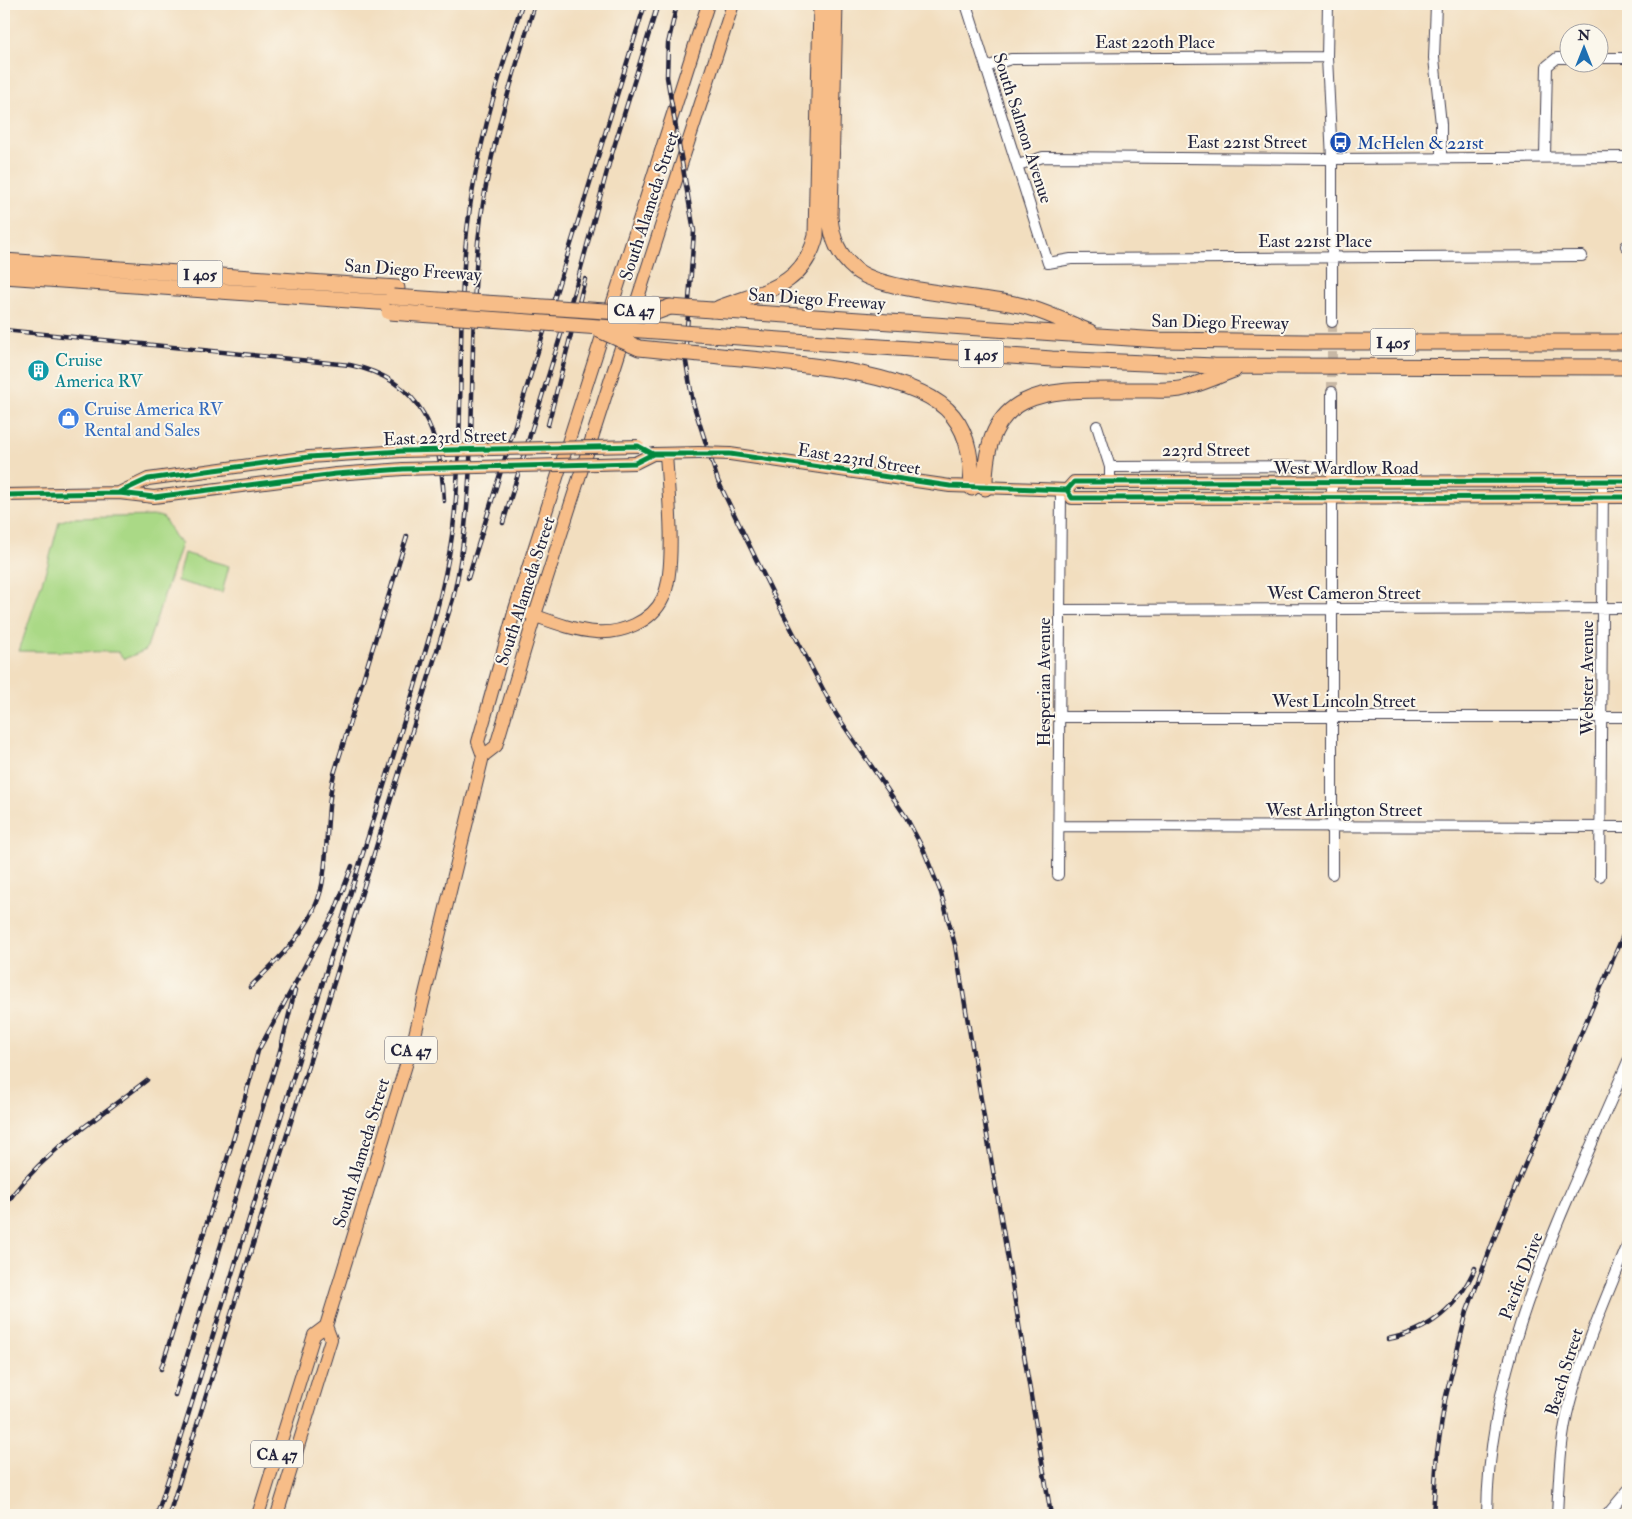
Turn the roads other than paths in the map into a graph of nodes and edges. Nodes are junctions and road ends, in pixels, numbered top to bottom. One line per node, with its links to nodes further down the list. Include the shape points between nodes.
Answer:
1 (708, 4): 58 (main road, South Alameda Street / CA 47)
2 (732, 4): 60 (main road, South Alameda Street / CA 47)
3 (821, 4): 26 (highway, via 816,236 808,261 792,278)
4 (835, 4): 30 (highway, via 830,217 833,240 845,260 856,271 880,282 1020,305)
5 (966, 4): 12 (street, South Salmon Avenue)
6 (1328, 4): 8 (street)
7 (1436, 4): 15 (street, via 1434,58)
8 (1327, 58): 12 (street, East 220th Place, via 1011,59); 16 (street)
9 (1560, 58): 13 (street, via 1547,66)
10 (1610, 58): 11 (street)
11 (1628, 58)
12 (986, 67): 17 (street, South Salmon Avenue)
13 (1545, 156): 14 (street, East 221st Street); 15 (street, East 221st Street)
14 (1628, 157)
15 (1441, 158): 16 (street, East 221st Street)
16 (1332, 159): 17 (street, East 221st Street, via 1043,157); 19 (street)
17 (1018, 165): 21 (street, South Salmon Avenue)
18 (1582, 256): 19 (street, East 221st Place)
19 (1332, 258): 21 (street, East 221st Place, via 1071,259); 27 (street)
20 (4, 261): 25 (highway, San Diego Freeway / I 405)
21 (1048, 263)
22 (4, 270): 25 (highway)
23 (4, 276): 25 (highway)
24 (4, 286): 25 (highway, San Diego Freeway / I 405)
25 (393, 300): 26 (highway, San Diego Freeway / I 405, bridge, via 651,314 670,307); 28 (highway, San Diego Freeway / I 405, bridge); 29 (highway)
26 (712, 310): 30 (highway, San Diego Freeway / I 405)
27 (1332, 322)
28 (589, 326): 29 (highway, San Diego Freeway / I 405, bridge); 48 (highway, bridge, via 640,348 849,372 924,393 946,408 963,431)
29 (711, 330): 35 (highway, San Diego Freeway / I 405, via 749,338 1052,359)
30 (1105, 337): 31 (highway, San Diego Freeway / I 405)
31 (1131, 338): 32 (highway, San Diego Freeway / I 405, via 1306,342); 33 (highway, via 1159,349 1192,350)
32 (1628, 342)
33 (1628, 351)
34 (1628, 357): 35 (highway, via 1239,356)
35 (1214, 366): 36 (highway, San Diego Freeway / I 405)
36 (1242, 367): 37 (highway, San Diego Freeway / I 405); 48 (highway, via 1180,389 1055,392 1031,398 1002,418 986,454)
37 (1628, 367)
38 (1332, 392): 42 (street)
39 (1097, 426): 43 (street)
40 (653, 454): 41 (main road, East 223rd Street); 50 (main road, East 223rd Street, bridge, via 635,463 403,469 307,477 154,497); 50 (main road, East 223rd Street, bridge, via 638,446 402,451 309,457 156,478)
41 (666, 454): 48 (main road, East 223rd Street, bridge, via 730,454 915,482); 60 (main road, via 670,559 667,585 656,609 633,627 597,632)
42 (1332, 466): 43 (street, 223rd Street); 47 (street)
43 (1110, 467): 46 (street)
44 (1603, 481): 45 (main road, West Wardlow Road); 47 (main road, West Wardlow Road); 52 (street, Webster Avenue)
45 (1628, 481)
46 (1110, 482): 47 (main road, West Wardlow Road); 49 (main road, West Wardlow Road, via 1074,482)
47 (1332, 482): 54 (street)
48 (978, 488): 49 (main road, East 223rd Street)
49 (1064, 490): 54 (main road, West Wardlow Road, via 1072,498); 59 (street, Hesperian Avenue)
50 (119, 493): 51 (main road, East 223rd Street)
51 (4, 495)
52 (1604, 497): 53 (main road, West Wardlow Road); 54 (main road, West Wardlow Road); 55 (street, Webster Avenue)
53 (1628, 497)
54 (1331, 498): 57 (street)
55 (1604, 608): 56 (street, West Cameron Street); 57 (street, West Cameron Street); 63 (street, Webster Avenue)
56 (1628, 608)
57 (1331, 609): 59 (street, West Cameron Street); 62 (street)
58 (515, 610): 60 (main road); 65 (main road, South Alameda Street / CA 47, via 478,742)
59 (1060, 610): 61 (street, Hesperian Avenue)
60 (535, 616): 65 (main road, South Alameda Street / CA 47, via 496,746)
61 (1060, 717): 62 (street, West Lincoln Street); 66 (street, Hesperian Avenue)
62 (1332, 717): 63 (street, West Lincoln Street); 67 (street)
63 (1603, 717): 64 (street, West Lincoln Street); 68 (street, Webster Avenue)
64 (1628, 717)
65 (483, 756): 75 (main road, South Alameda Street / CA 47, via 414,1039)
66 (1059, 826): 67 (street, West Arlington Street); 71 (street, Hesperian Avenue)
67 (1332, 827): 68 (street, West Arlington Street); 70 (street)
68 (1602, 827): 69 (street, West Arlington Street); 72 (street, Webster Avenue)
69 (1628, 827)
70 (1332, 874)
71 (1058, 875)
72 (1600, 876)
73 (1628, 1061): 79 (street, Pacific Drive, via 1533,1285 1514,1340 1499,1399 1489,1462)
74 (1628, 1244): 80 (street, Beach Street, via 1583,1356 1570,1403 1561,1445)
75 (326, 1326): 77 (main road, South Alameda Street / CA 47, via 314,1334); 78 (main road, South Alameda Street / CA 47, via 331,1339)
76 (1628, 1490): 81 (street)
77 (258, 1515)
78 (277, 1515)
79 (1487, 1515)
80 (1557, 1515)
81 (1608, 1515)

